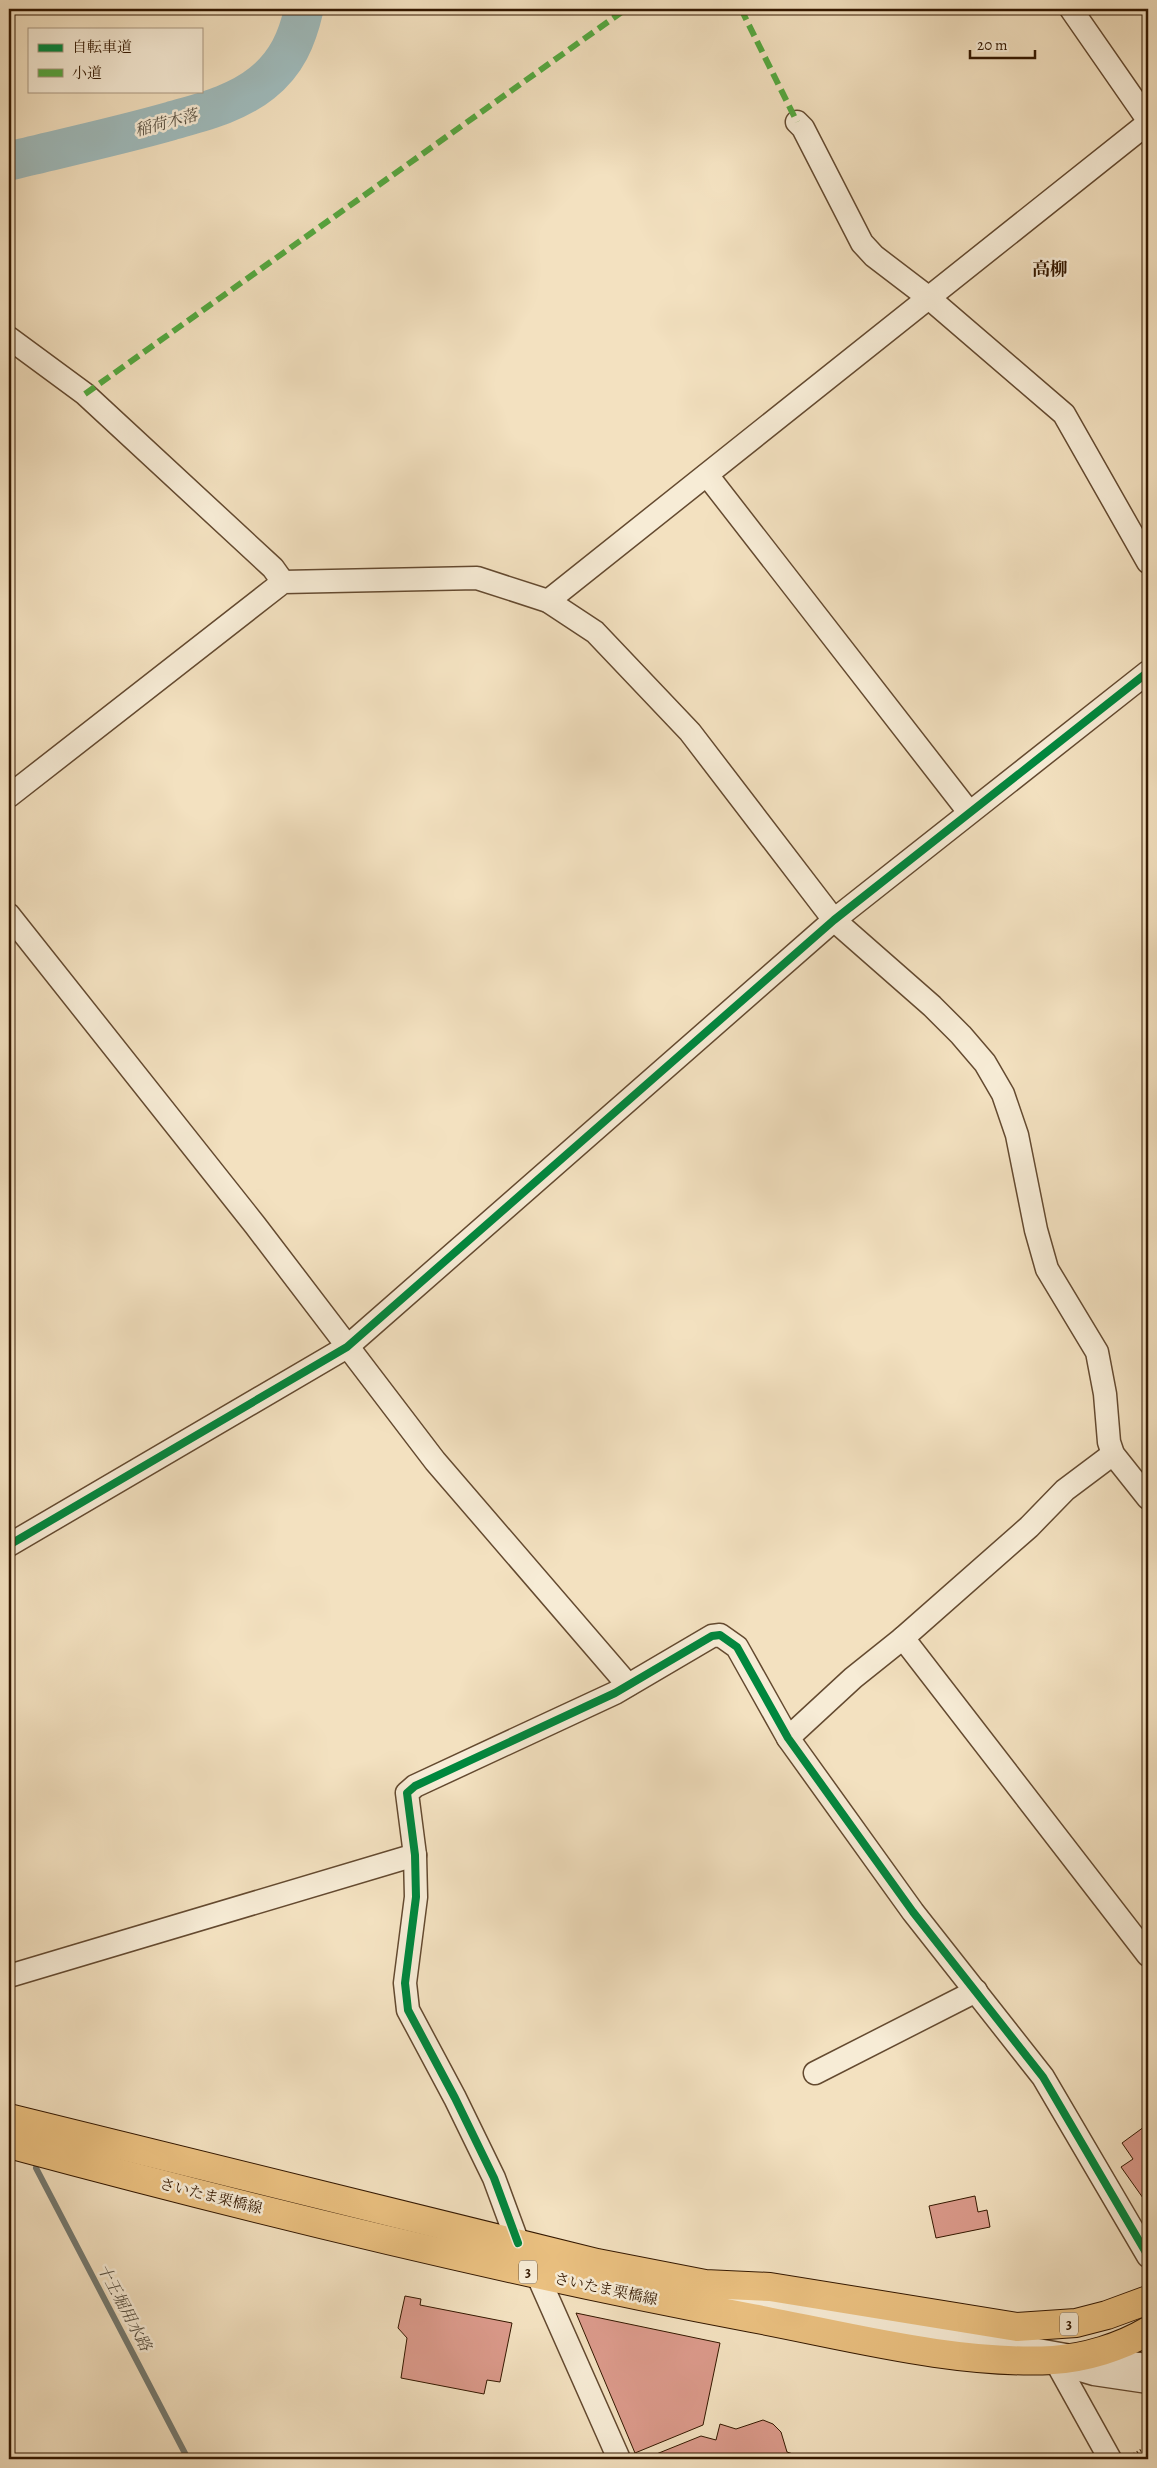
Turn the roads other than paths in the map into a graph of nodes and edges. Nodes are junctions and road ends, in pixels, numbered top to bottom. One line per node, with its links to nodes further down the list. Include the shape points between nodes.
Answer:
1 (1071, 9): 2 (street)
2 (1148, 121): 4 (street)
3 (797, 122): 4 (street, via 862,243)
4 (929, 298): 6 (street); 7 (street, via 1064,414)
5 (9, 338): 8 (street, via 85,394 273,568)
6 (707, 475): 9 (street); 12 (street)
7 (1148, 562)
8 (283, 582): 9 (street, via 477,578); 11 (street)
9 (548, 601): 14 (street, via 595,632 690,732)
10 (1148, 672): 12 (street)
11 (9, 796)
12 (969, 812): 14 (street)
13 (9, 915): 15 (street, via 250,1218)
14 (834, 920): 15 (street); 16 (street, via 961,1035 985,1063 1003,1094 1017,1135 1047,1269 1096,1352 1106,1394 1109,1442)
15 (347, 1347): 18 (street); 20 (street, via 435,1461)
16 (1113, 1454): 17 (street); 19 (street, via 1065,1490 1029,1528)
17 (1148, 1498)
18 (9, 1545)
19 (904, 1638): 21 (street, via 853,1678); 23 (street)
20 (628, 1685): 21 (street, via 720,1634 737,1647); 22 (street, via 415,1786 407,1793)
21 (788, 1738): 25 (street, via 913,1912)
22 (415, 1855): 24 (street); 29 (street, via 416,1897 405,1983 408,2010 494,2178)
23 (1148, 1955)
24 (9, 1976)
25 (976, 1991): 26 (street); 30 (street, via 1043,2076)
26 (815, 2073)
27 (9, 2118): 29 (main road, さいたま栗橋線 / 3)
28 (9, 2144): 31 (main road, さいたま栗橋線 / 3)
29 (518, 2243): 32 (main road, さいたま栗橋線 / 3, via 597,2263)
30 (1148, 2256)
31 (537, 2274): 35 (main road, さいたま栗橋線 / 3, via 616,2292 990,2360); 38 (street)
32 (705, 2284): 33 (main road, さいたま栗橋線 / 3, via 770,2287 1017,2327 1076,2323 1107,2316); 35 (street, via 742,2297)
33 (1148, 2300)
34 (1148, 2332): 35 (main road, さいたま栗橋線 / 3, via 1117,2346)
35 (1066, 2358): 36 (street); 37 (street, via 1094,2374); 39 (street)
36 (1148, 2366)
37 (1148, 2382)
38 (619, 2459)
39 (1110, 2459)

